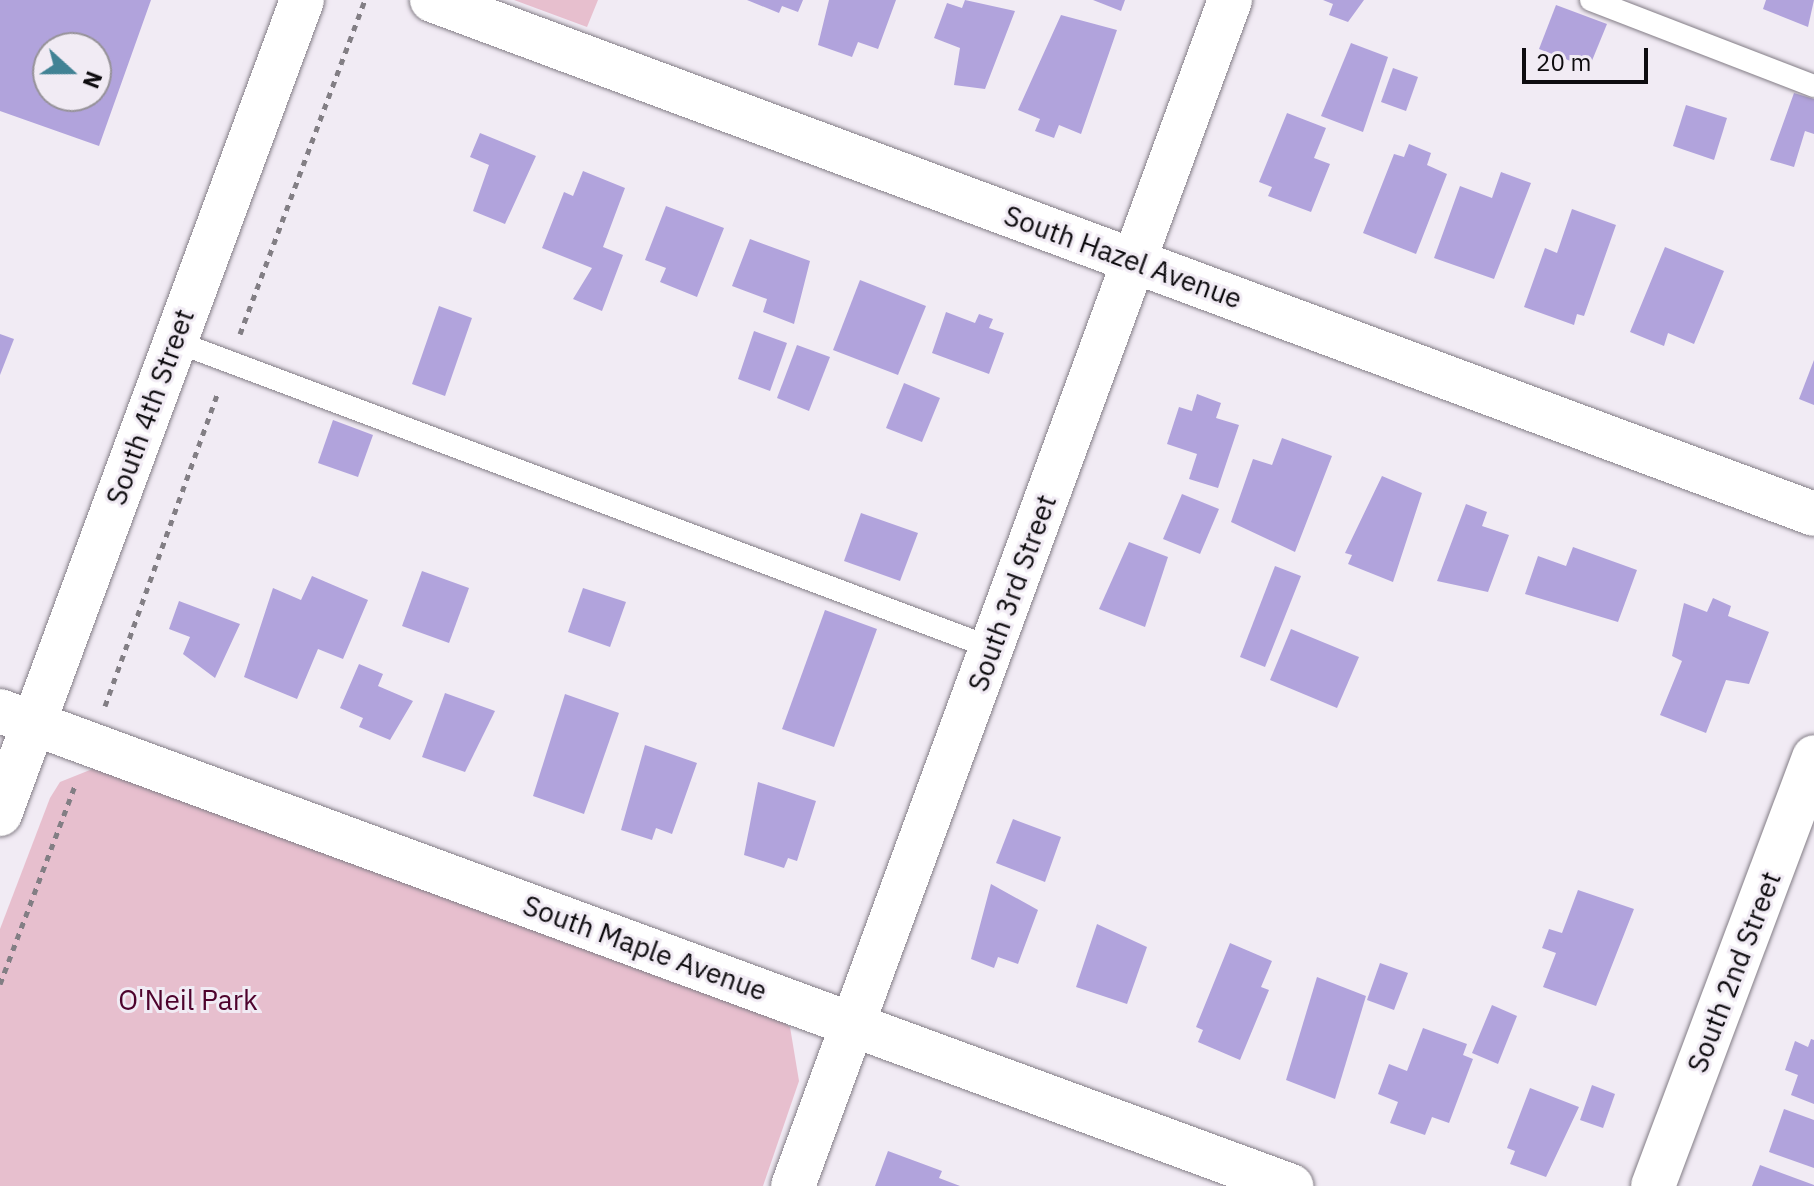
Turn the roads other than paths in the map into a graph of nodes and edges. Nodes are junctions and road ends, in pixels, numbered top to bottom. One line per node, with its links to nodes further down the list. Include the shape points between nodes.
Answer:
1 (302, 0): 7 (street, South 4th Street)
2 (432, 0): 6 (street, South Hazel Avenue)
3 (1230, 0): 6 (street, South 3rd Street)
4 (1591, 0): 5 (lane)
5 (1814, 86)
6 (1135, 262): 8 (street, South Hazel Avenue); 9 (street, South 3rd Street)
7 (174, 341): 9 (lane); 10 (street, South 4th Street)
8 (1814, 514)
9 (992, 648): 13 (street, South 3rd Street)
10 (17, 717): 12 (street, South 4th Street); 13 (street, South Maple Avenue)
11 (1814, 757): 16 (street, South 2nd Street)
12 (0, 814)
13 (852, 1024): 14 (street, South 3rd Street); 15 (street, South Maple Avenue)
14 (793, 1186)
15 (1291, 1186)
16 (1653, 1186)

